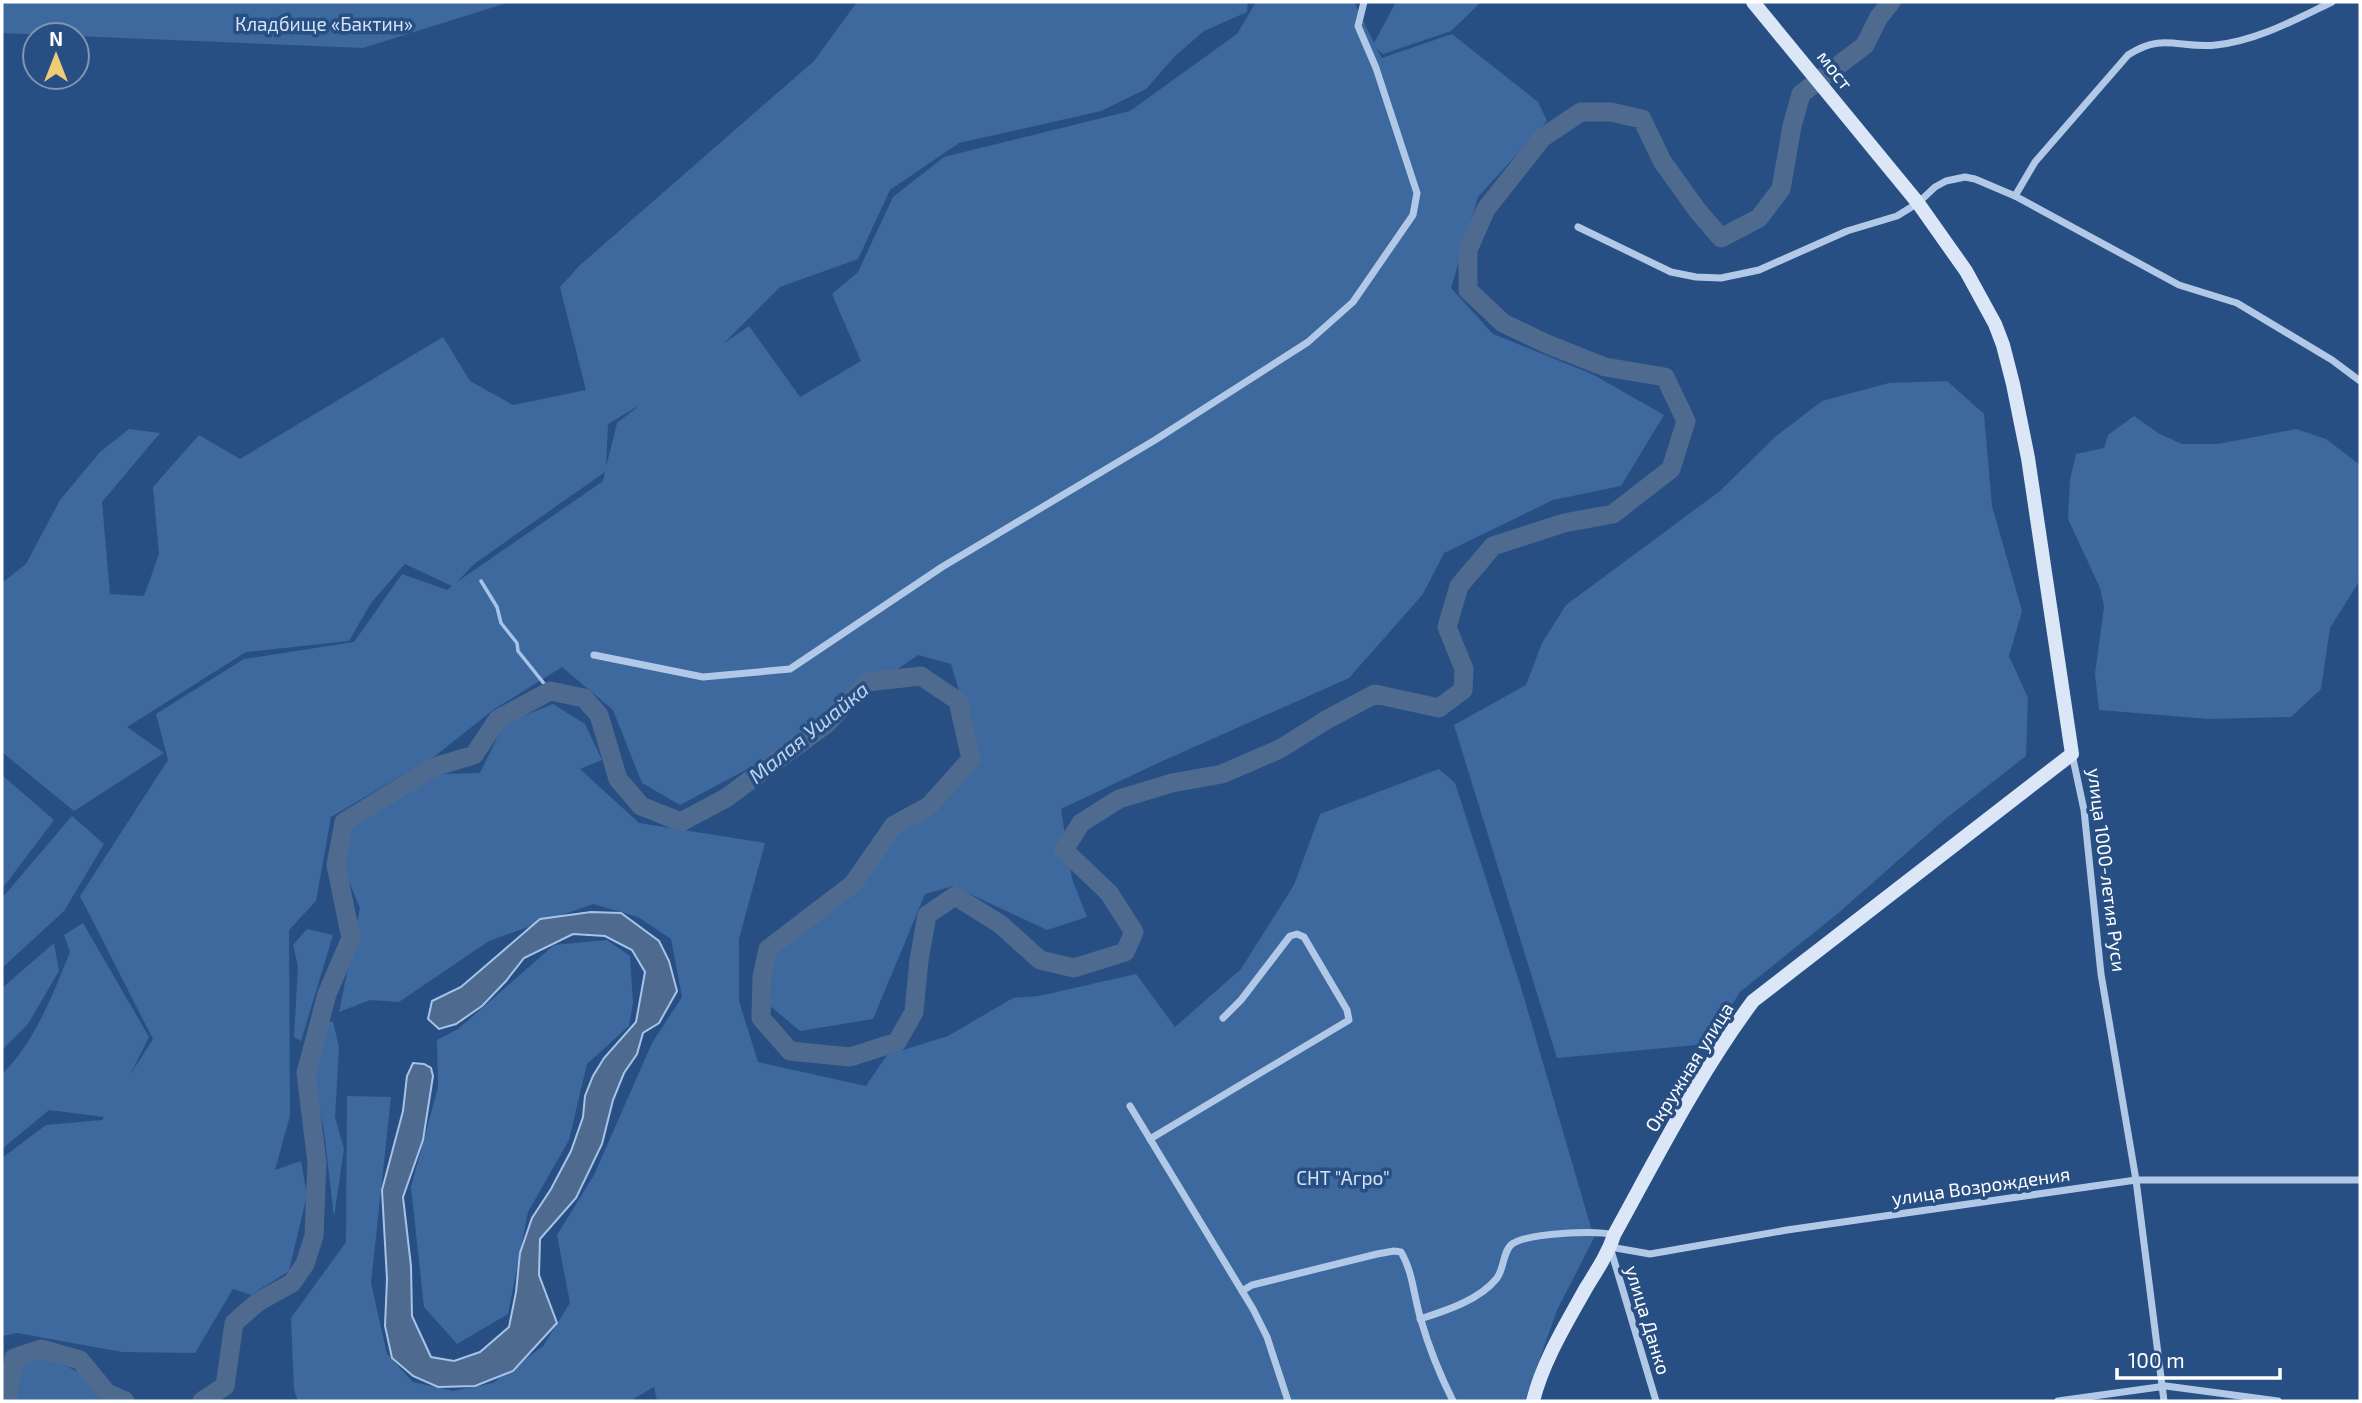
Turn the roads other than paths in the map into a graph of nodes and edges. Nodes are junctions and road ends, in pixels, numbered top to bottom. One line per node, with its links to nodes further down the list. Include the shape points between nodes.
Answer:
1 (1364, 2): 8 (street, via 1358,26 1417,193 1413,215 1353,302 1308,342 942,567 790,669 703,677)
2 (1753, 2): 5 (street, мост)
3 (2332, 2): 4 (street, via 2272,30 2217,45 2155,43 2140,47 2035,162)
4 (2015, 196): 5 (street, via 1965,177 1935,187); 7 (street, via 2179,285 2237,303)
5 (1918, 203): 6 (street, via 1897,216 1847,231 1759,270 1721,278 1671,272); 9 (street, улица 1000-летия Руси, via 1966,271 2003,345 2036,507)
6 (1578, 227)
7 (2360, 381)
8 (594, 654)
9 (2072, 754): 13 (street, улица 1000-летия Руси, via 2084,810 2101,974); 15 (street, Окружная улица, via 1753,1001 1692,1092)
10 (1223, 1018): 12 (street, via 1290,936 1297,934 1304,937 1349,1020)
11 (1130, 1106): 12 (street)
12 (1150, 1139): 16 (street)
13 (2136, 1180): 14 (street, улица Возрождения); 15 (street, улица Возрождения, via 1650,1254); 18 (street, улица 1000-летия Руси)
14 (2360, 1180)
15 (1612, 1241): 17 (street, улица Возрождения, via 1600,1231 1514,1242 1497,1278 1477,1295); 21 (street, Окружная улица, via 1539,1377); 22 (street, улица Данко)
16 (1242, 1291): 17 (street, via 1401,1252); 19 (street, via 1266,1337)
17 (1420, 1319): 20 (street)
18 (2162, 1387): 23 (street); 24 (street, улица 1000-летия Руси); 25 (street)
19 (1288, 1401)
20 (1453, 1401)
21 (1533, 1401)
22 (1656, 1401)
23 (2058, 1401)
24 (2164, 1401)
25 (2278, 1401)

